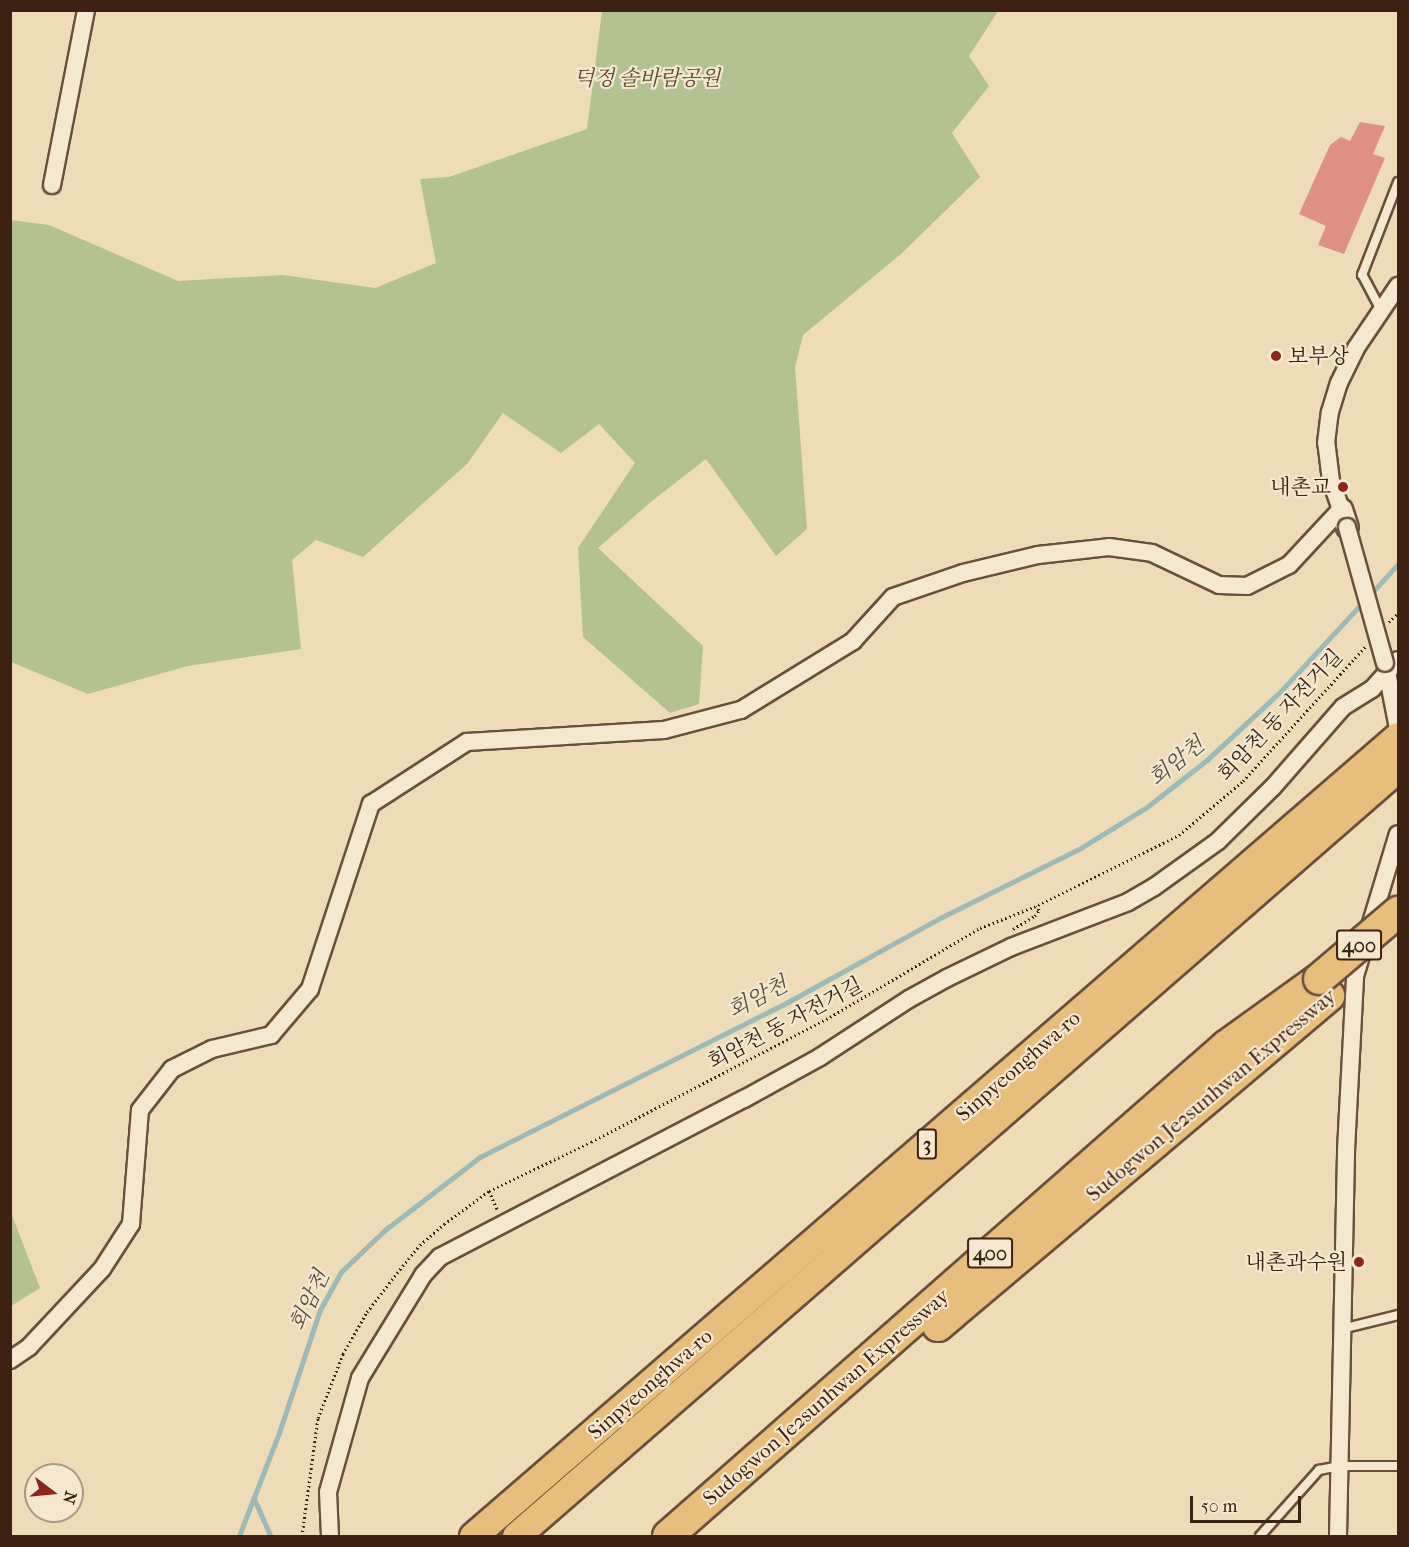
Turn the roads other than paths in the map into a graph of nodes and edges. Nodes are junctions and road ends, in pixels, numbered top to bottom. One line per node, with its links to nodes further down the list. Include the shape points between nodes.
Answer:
1 (86, 10): 3 (street)
2 (1398, 182): 5 (lane, via 1362,275)
3 (52, 185)
4 (1398, 286): 5 (street)
5 (1381, 310): 6 (street, via 1356,348 1330,412 1326,443 1331,481)
6 (1344, 518): 7 (street, bridge); 16 (street, via 1289,565 1247,586 1219,585 1152,553 1109,547 1038,555 963,573 893,597 853,641 741,710 664,730 467,741 371,804 310,989 271,1035 212,1049 172,1069 140,1110 131,1224 102,1269 29,1347)
7 (1390, 666): 8 (street); 19 (street, via 1372,689 1343,707 1274,787 1218,841 1154,887 1128,902 1011,947 947,978 772,1083 440,1257 423,1275 360,1378 328,1492)
8 (1398, 728)
9 (1392, 758): 20 (highway, Sinpyeonghwa-ro / 3); 21 (highway, Sinpyeonghwa-ro / 3)
10 (1398, 834): 15 (street, via 1355,976)
11 (1398, 912): 13 (highway, Sudogwon Je2sunhwan Expressway / 400, bridge)
12 (1398, 939): 13 (highway, Sudogwon Je2sunhwan Expressway / 400)
13 (1324, 987): 22 (highway, Sudogwon Je2sunhwan Expressway / 400, via 1226,1046); 23 (highway, Sudogwon Je2sunhwan Expressway / 400)
14 (1398, 1315): 15 (lane)
15 (1342, 1329): 17 (street)
16 (10, 1360)
17 (1340, 1466): 18 (lane); 24 (lane, via 1319,1470); 25 (street)
18 (1398, 1466)
19 (330, 1536)
20 (473, 1536)
21 (516, 1536)
22 (668, 1536)
23 (699, 1536)
24 (1260, 1536)
25 (1338, 1536)

